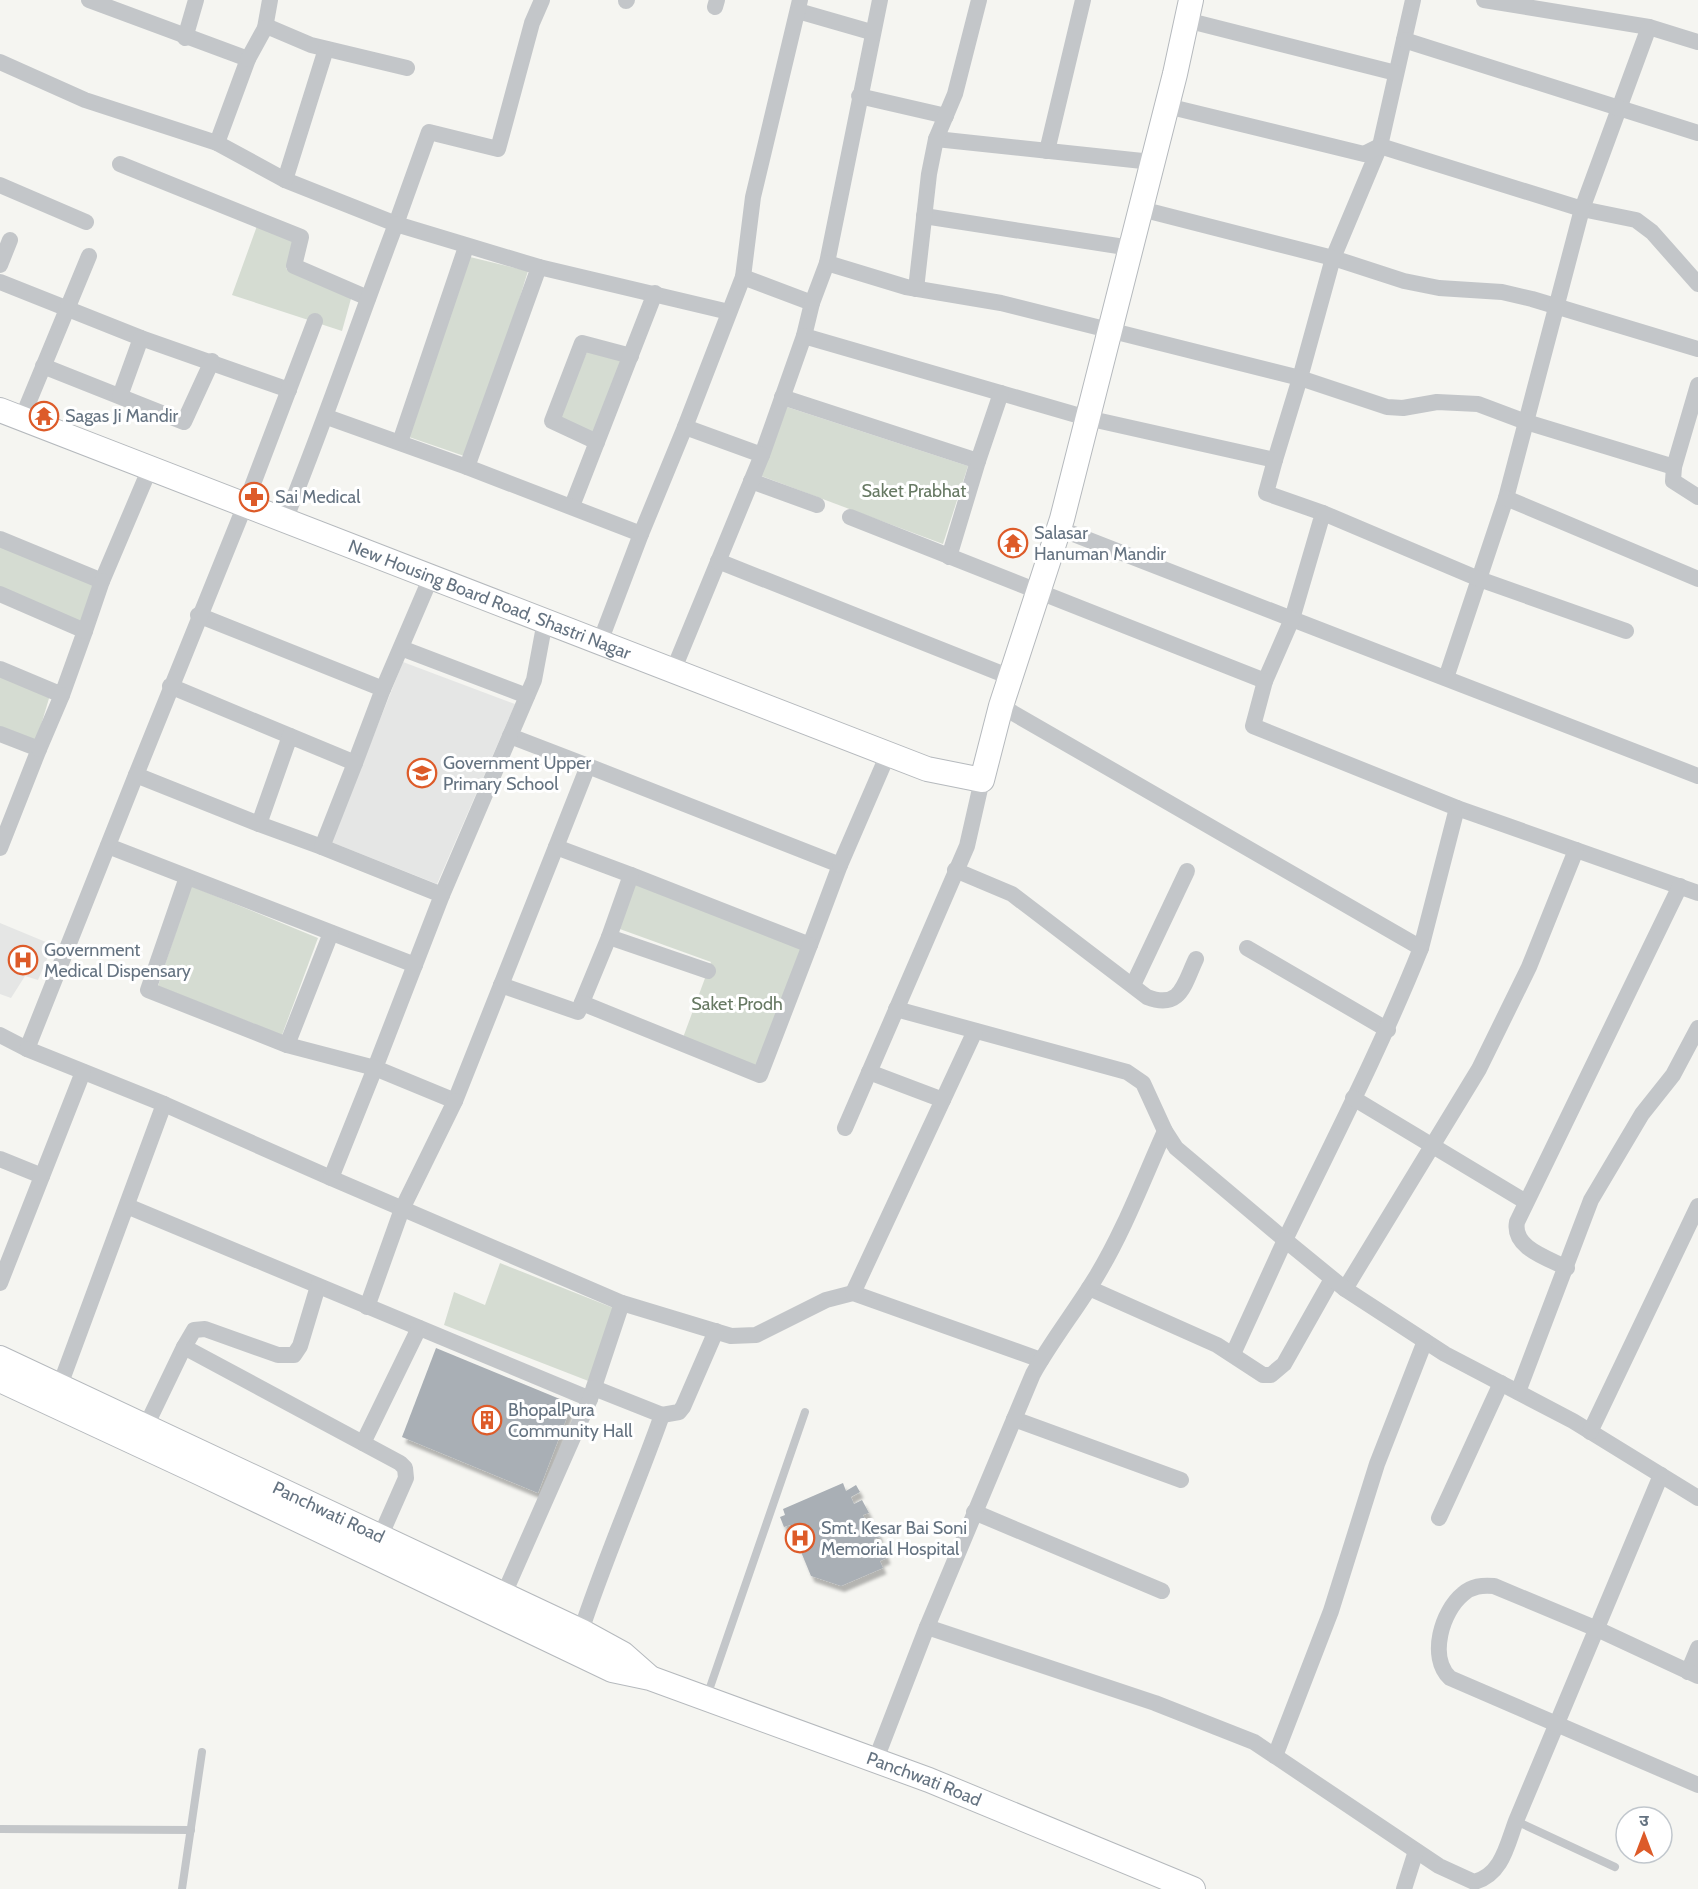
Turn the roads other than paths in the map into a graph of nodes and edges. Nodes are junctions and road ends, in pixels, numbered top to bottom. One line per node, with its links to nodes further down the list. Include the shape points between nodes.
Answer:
1 (196, 0): 16 (street)
2 (270, 0): 14 (street)
3 (542, 0): 41 (street, via 532,23 498,149 429,132)
4 (880, 0): 15 (street)
5 (979, 0): 27 (street)
6 (1083, 0): 32 (street)
7 (1413, 0): 17 (street)
8 (1484, 0): 11 (street)
9 (95, 1): 16 (street)
10 (799, 5): 15 (street); 50 (street, via 753,196)
11 (1576, 7): 13 (street)
12 (1189, 10): 23 (street); 25 (street)
13 (1649, 27): 18 (street); 26 (street)
14 (265, 28): 19 (street); 20 (street)
15 (871, 32): 24 (street)
16 (185, 38): 20 (street)
17 (1404, 40): 23 (street); 26 (street)
18 (1698, 42)
19 (326, 49): 22 (street); 35 (street)
20 (248, 59): 30 (street)
21 (0, 62): 30 (street, via 85,100)
22 (407, 68)
23 (1396, 73): 31 (street)
24 (859, 96): 27 (street); 47 (street)
25 (1167, 106): 31 (street, via 1364,154); 33 (street)
26 (1620, 109): 28 (street); 38 (street)
27 (946, 116): 29 (street)
28 (1698, 133)
29 (936, 139): 32 (street); 39 (street)
30 (217, 143): 35 (street)
31 (1380, 146): 38 (street); 46 (street)
32 (1047, 151): 33 (street)
33 (1152, 162): 37 (street)
34 (120, 164): 55 (street, via 301,237 294,266)
35 (285, 180): 41 (street)
36 (0, 185): 40 (street)
37 (1141, 209): 44 (street); 46 (street)
38 (1582, 209): 52 (street, via 1636,220 1652,232); 57 (street)
39 (924, 216): 44 (street); 53 (street)
40 (86, 222)
41 (396, 224): 43 (street); 55 (street)
42 (10, 240): 48 (street)
43 (466, 247): 49 (street); 79 (street)
44 (1131, 248): 61 (street)
45 (89, 256): 58 (street)
46 (1333, 258): 57 (street, via 1404,281 1439,288 1502,292); 68 (street)
47 (827, 263): 53 (street); 56 (street)
48 (0, 265)
49 (539, 267): 54 (street); 84 (street)
50 (743, 277): 56 (street); 59 (street)
51 (0, 282): 58 (street)
52 (1698, 284)
53 (916, 288): 61 (street, via 1001,303)
54 (655, 293): 59 (street); 65 (street)
55 (368, 298): 75 (street)
56 (812, 303): 62 (street)
57 (1557, 306): 64 (street); 77 (street)
58 (66, 309): 63 (street); 67 (street)
59 (729, 312): 78 (street)
60 (315, 321): 70 (street)
61 (1110, 330): 68 (street); 76 (street)
62 (804, 336): 71 (street); 73 (street)
63 (141, 338): 66 (street); 72 (street)
64 (1698, 349)
65 (631, 356): 80 (street); 80 (street, via 582,343 552,421)
66 (212, 361): 70 (street); 72 (street, via 184,422)
67 (43, 366): 72 (street); 74 (street)
68 (1300, 378): 77 (street, via 1387,407 1437,402 1478,404); 82 (street)
69 (1698, 385): 85 (street)
70 (289, 390): 90 (street)
71 (1000, 393): 76 (street); 83 (street)
72 (120, 396)
73 (782, 397): 81 (street); 83 (street)
74 (11, 414): 86 (street, New Housing Board Road, Shastri Nagar)
75 (327, 417): 79 (street); 95 (street)
76 (1087, 418): 82 (street); 96 (street)
77 (1526, 422): 85 (street); 89 (street)
78 (685, 427): 81 (street); 97 (street)
79 (400, 442): 84 (street)
80 (597, 442): 92 (street)
81 (762, 455): 87 (street)
82 (1275, 460): 93 (street, via 1266,493)
83 (978, 461): 99 (street)
84 (467, 467): 92 (street)
85 (1674, 467): 88 (street, via 1673,481)
86 (150, 468): 90 (street, New Housing Board Road, Shastri Nagar); 104 (street)
87 (751, 482): 91 (street); 100 (street)
88 (1698, 497)
89 (1506, 498): 102 (street); 103 (street)
90 (245, 505): 95 (street, New Housing Board Road, Shastri Nagar); 107 (street)
91 (817, 505)
92 (572, 506): 97 (street)
93 (1323, 513): 102 (street); 108 (street)
94 (850, 518): 99 (street)
95 (285, 520): 101 (street, New Housing Board Road, Shastri Nagar)
96 (1058, 528): 105 (street); 108 (street)
97 (641, 534): 112 (street)
98 (0, 539): 104 (street)
99 (949, 557): 105 (street)
100 (718, 561): 115 (street); 116 (street)
101 (431, 577): 109 (street, New Housing Board Road, Shastri Nagar); 113 (street)
102 (1479, 579): 111 (street); 117 (street)
103 (1698, 579)
104 (102, 581): 110 (street)
105 (1038, 592): 116 (street); 118 (street)
106 (0, 594): 110 (street)
107 (198, 615): 119 (street); 120 (street)
108 (1292, 619): 117 (street); 118 (street)
109 (545, 621): 112 (street, New Housing Board Road, Shastri Nagar); 122 (street, via 534,681)
110 (85, 631): 121 (street)
111 (1626, 631)
112 (600, 642): 115 (street, New Housing Board Road, Shastri Nagar)
113 (401, 648): 120 (street); 122 (street)
114 (0, 669): 121 (street)
115 (673, 671): 128 (street, New Housing Board Road, Shastri Nagar)
116 (1010, 677): 123 (street)
117 (1446, 678): 132 (street)
118 (1265, 681): 134 (street, via 1253,726)
119 (170, 686): 125 (street); 131 (street)
120 (383, 689): 129 (street)
121 (62, 695): 127 (street)
122 (527, 696): 126 (street)
123 (1001, 706): 133 (street); 153 (street)
124 (0, 734): 127 (street)
125 (290, 736): 129 (street); 135 (street)
126 (510, 736): 130 (street); 148 (street)
127 (39, 749): 139 (street)
128 (888, 754): 133 (street, New Housing Board Road, Shastri Nagar, via 927,769); 141 (street)
129 (355, 763): 137 (street)
130 (588, 766): 138 (street); 141 (street)
131 (136, 775): 135 (street); 136 (street)
132 (1698, 776)
133 (982, 780): 142 (street, via 967,846)
134 (1457, 808): 140 (street); 153 (street)
135 (259, 824): 137 (street)
136 (108, 846): 145 (street); 166 (street)
137 (322, 847): 148 (street)
138 (556, 847): 144 (street); 157 (street)
139 (0, 848)
140 (1576, 850): 146 (street); 176 (street, via 1530,967 1479,1069)
141 (840, 865): 151 (street)
142 (955, 870): 158 (street, via 1012,894); 160 (street)
143 (1187, 870): 158 (street)
144 (631, 875): 150 (street); 151 (street)
145 (187, 877): 149 (street); 165 (street, via 147,990)
146 (1680, 886): 147 (street); 180 (street)
147 (1698, 893)
148 (442, 895): 155 (street)
149 (331, 933): 155 (street); 165 (street)
150 (609, 937): 156 (street); 159 (street)
151 (810, 945): 159 (street, via 760,1075)
152 (1246, 948): 162 (street)
153 (1421, 948): 162 (street)
154 (1196, 959): 158 (street, via 1180,994 1172,1000 1158,1001)
155 (415, 965): 167 (street)
156 (708, 971)
157 (501, 985): 159 (street, via 578,1012); 172 (street)
158 (1133, 985)
159 (582, 1003)
160 (896, 1010): 163 (street); 169 (street)
161 (1698, 1028): 185 (street, via 1673,1075 1636,1123 1591,1200)
162 (1388, 1030): 170 (street)
163 (975, 1031): 171 (street); 175 (street, via 1127,1072 1143,1083)
164 (0, 1035): 166 (street)
165 (287, 1045): 167 (street)
166 (27, 1049): 168 (street)
167 (375, 1068): 172 (street); 179 (street)
168 (83, 1072): 173 (street); 178 (street)
169 (869, 1072): 171 (street); 174 (street)
170 (1353, 1098): 176 (street); 184 (street)
171 (943, 1100): 190 (street)
172 (455, 1101): 183 (street)
173 (164, 1104): 179 (street); 181 (street)
174 (845, 1128)
175 (1165, 1131): 184 (street, via 1176,1148); 189 (street, via 1118,1238)
176 (1434, 1145): 180 (street); 187 (street)
177 (0, 1159): 178 (street)
178 (42, 1176): 186 (street)
179 (330, 1178): 183 (street)
180 (1526, 1202): 185 (street, via 1517,1222 1518,1238)
181 (127, 1206): 188 (street); 204 (street)
182 (1698, 1206): 209 (street)
183 (402, 1209): 191 (street); 192 (street)
184 (1285, 1240): 187 (street); 197 (street)
185 (1567, 1268): 202 (street)
186 (0, 1283)
187 (1338, 1284): 195 (street); 197 (street, via 1279,1371 1263,1375)
188 (318, 1286): 192 (street); 196 (street, via 294,1355 278,1355 205,1329 194,1330)
189 (1089, 1288): 197 (street); 199 (street)
190 (853, 1293): 194 (street, via 826,1300 756,1335 743,1337); 199 (street)
191 (622, 1303): 194 (street); 203 (street)
192 (368, 1307): 193 (street)
193 (419, 1328): 203 (street); 210 (street)
194 (716, 1331): 206 (street, via 683,1407 679,1412)
195 (1425, 1341): 201 (street); 228 (street, via 1377,1464 1331,1611)
196 (184, 1347): 208 (street); 210 (street)
197 (1233, 1354)
198 (0, 1358): 204 (street, Panchwati Road)
199 (1041, 1360): 207 (street)
200 (0, 1380): 204 (street, Panchwati Road)
201 (1501, 1383): 202 (street); 215 (street)
202 (1518, 1392): 209 (street)
203 (592, 1393): 206 (street); 218 (street)
204 (56, 1396): 208 (street, Panchwati Road); 218 (street, Panchwati Road)
205 (805, 1413): 225 (lane)
206 (662, 1415): 221 (street)
207 (1014, 1419): 212 (street); 214 (street)
208 (146, 1426): 216 (street, Panchwati Road)
209 (1590, 1432): 211 (street)
210 (363, 1443): 216 (street, via 400,1463 406,1473)
211 (1661, 1475): 213 (street); 220 (street)
212 (1181, 1480)
213 (1698, 1498)
214 (974, 1512): 217 (street); 219 (street)
215 (1439, 1518)
216 (380, 1537): 218 (street, Panchwati Road)
217 (1162, 1591)
218 (500, 1604): 221 (street, Panchwati Road); 224 (street, Panchwati Road, via 612,1670)
219 (927, 1628): 228 (street, via 1155,1703 1254,1742); 229 (street)
220 (1597, 1629): 223 (street); 226 (street); 226 (street, via 1494,1586 1479,1585 1455,1603 1437,1640 1440,1663 1450,1678)
221 (581, 1631): 224 (street, Panchwati Road, via 623,1654)
222 (1698, 1648): 223 (street)
223 (1693, 1674)
224 (650, 1678): 225 (street, Panchwati Road)
225 (706, 1699): 229 (street, Panchwati Road)
226 (1557, 1725): 230 (street); 231 (street)
227 (202, 1752): 233 (lane)
228 (1275, 1756): 234 (street)
229 (876, 1760): 237 (street, Panchwati Road)
230 (1698, 1785)
231 (1515, 1821): 234 (street, via 1503,1856 1489,1877 1482,1880 1466,1880); 235 (lane)
232 (0, 1828): 233 (lane)
233 (191, 1830): 236 (lane)
234 (1416, 1851): 238 (street)
235 (1616, 1867)
236 (182, 1889)
237 (1193, 1889)
238 (1404, 1889)

